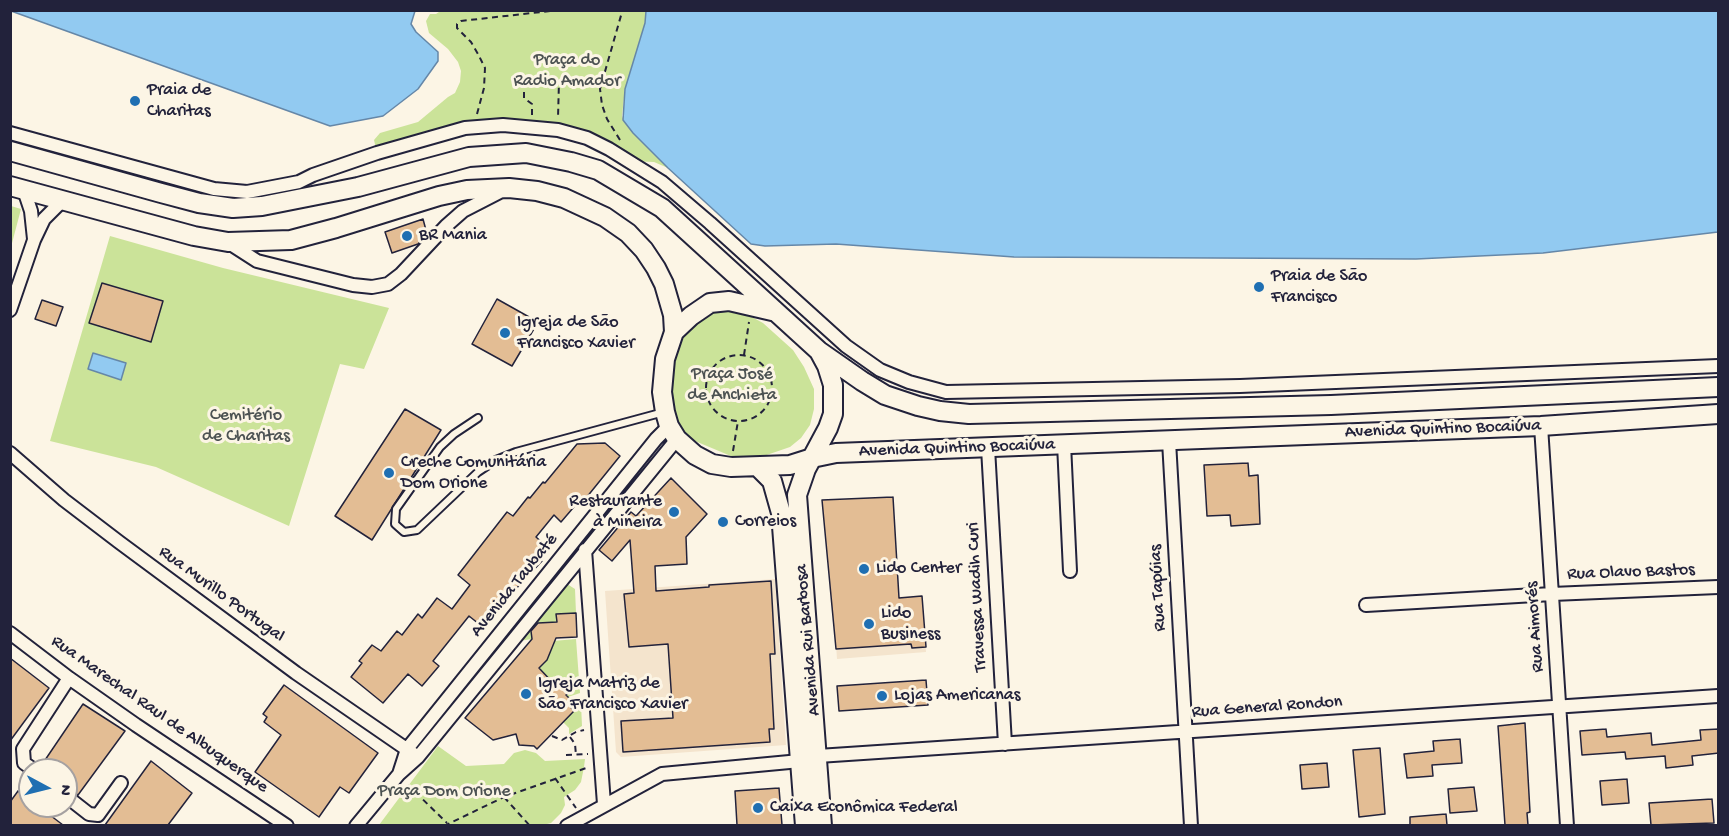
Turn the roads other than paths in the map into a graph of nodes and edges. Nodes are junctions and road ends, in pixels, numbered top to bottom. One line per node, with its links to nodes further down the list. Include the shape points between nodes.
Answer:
1 (10, 133): 12 (street, via 214,189 246,192 299,182 366,157 465,128 533,126 587,138 662,182 846,346 880,370 946,392 1240,386)
2 (10, 151): 9 (main road, Avenida Quintino Bocaiúva, via 233,208 358,187 469,157 526,153 571,162 597,170 662,208)
3 (17, 188): 5 (main road); 6 (street, via 31,211)
4 (509, 188): 7 (main road, via 440,196 291,240); 7 (street, via 464,211 388,284 353,285 257,261); 10 (main road, via 564,198 605,217 628,233 644,250 664,284)
5 (62, 201): 6 (street, via 44,219); 7 (main road)
6 (34, 240): 8 (street)
7 (228, 242)
8 (10, 310)
9 (776, 312): 10 (main road, via 729,301 710,303); 11 (main road, Avenida Quintino Bocaiúva)
10 (675, 332): 16 (main road, via 665,359 662,392)
11 (819, 351): 13 (main road, Avenida Quintino Bocaiúva, via 885,395 918,406 969,414 1320,405); 22 (main road, Avenida Rui Barbosa, via 833,385 833,414)
12 (1719, 366)
13 (1719, 387)
14 (1719, 414): 17 (main road, Avenida Quintino Bocaiúva)
15 (478, 418): 16 (lane, via 440,447 396,509 395,524 404,532 417,530 478,472 516,452)
16 (670, 426): 23 (main road, Avenida Quintino Bocaiúva, via 695,455 712,464); 24 (street, Avenida Taubaté); 35 (street, Avenida Taubaté)
17 (1540, 426): 18 (main road, Avenida Quintino Bocaiúva); 27 (street, Rua Aimorés)
18 (1169, 441): 19 (main road, Avenida Quintino Bocaiúva); 33 (street, Rua Tapúias)
19 (1064, 444): 20 (main road, Avenida Quintino Bocaiúva); 25 (street)
20 (988, 448): 22 (main road, Avenida Quintino Bocaiúva, via 836,453); 34 (street, Travessa Wadih Curi)
21 (10, 453): 35 (street, Rua Murillo Portugal, via 119,542 296,673)
22 (812, 458): 23 (main road, Avenida Quintino Bocaiúva, via 790,465); 36 (main road, Avenida Rui Barbosa, via 797,495)
23 (758, 467): 39 (main road, Avenida Rui Barbosa, via 772,481 781,513)
24 (585, 550): 37 (street, Avenida Taubaté); 42 (street)
25 (1070, 571)
26 (1719, 587): 27 (street, Rua Olavo Bastos)
27 (1552, 594): 28 (street, Rua Olavo Bastos); 32 (street, Rua Aimorés)
28 (1366, 605)
29 (10, 633): 30 (street, Rua Marechal Raul de Albuquerque)
30 (69, 678): 38 (street, via 24,749); 44 (street, Rua Marechal Raul de Albuquerque)
31 (1719, 696): 32 (street, Rua General Rondon)
32 (1559, 707): 33 (street, Rua General Rondon); 50 (street, Rua Aimorés)
33 (1186, 732): 34 (street, Rua General Rondon); 49 (street, Rua Tapúias)
34 (1005, 744): 36 (street, Rua General Rondon)
35 (407, 749): 37 (street, Rua Murillo Portugal); 40 (street, Avenida Taubaté)
36 (818, 756): 48 (main road, Avenida Rui Barbosa)
37 (418, 757): 40 (street, Avenida Taubaté)
38 (24, 758)
39 (800, 761): 42 (street, via 662,774); 47 (main road, Avenida Rui Barbosa)
40 (399, 774): 45 (street, Avenida Taubaté)
41 (122, 783): 43 (street, via 98,815)
42 (604, 804): 46 (street)
43 (78, 805)
44 (288, 825)
45 (356, 825)
46 (567, 825)
47 (805, 825)
48 (822, 825)
49 (1191, 825)
50 (1568, 825)

